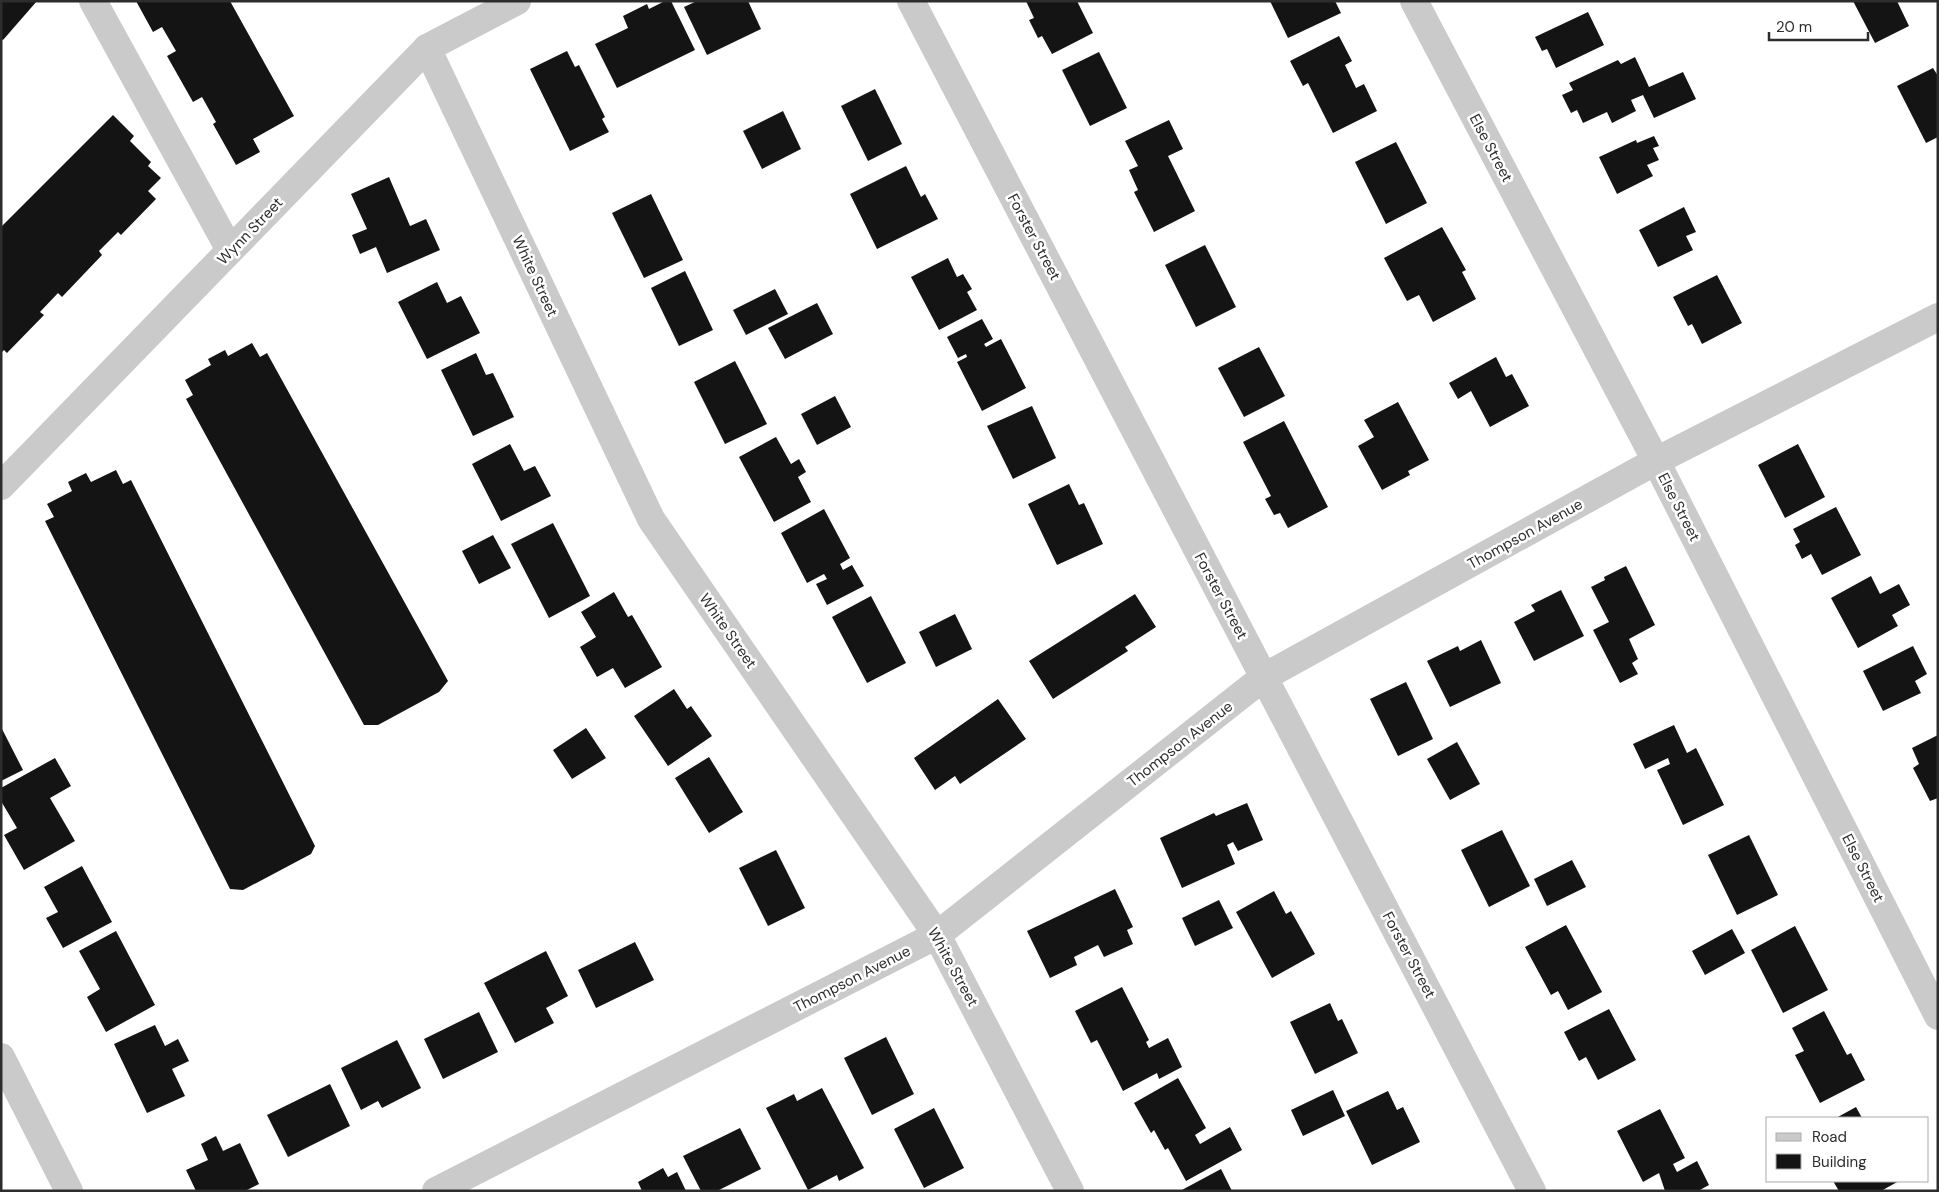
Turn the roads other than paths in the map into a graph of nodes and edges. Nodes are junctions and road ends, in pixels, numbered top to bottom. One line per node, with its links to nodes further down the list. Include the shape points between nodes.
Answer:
1 (93, 1): 6 (street)
2 (517, 1): 5 (street, Wynn Street)
3 (911, 1): 10 (street, Forster Street)
4 (1414, 1): 8 (street, Else Street)
5 (427, 48): 6 (street, Wynn Street); 11 (street, White Street, via 651,520)
6 (230, 250): 9 (street, Wynn Street)
7 (1938, 317): 8 (street, Thompson Avenue)
8 (1656, 461): 10 (street, Thompson Avenue); 12 (street, Else Street)
9 (1, 486)
10 (1264, 677): 11 (street, Thompson Avenue); 17 (street, Forster Street)
11 (938, 935): 15 (street, Thompson Avenue); 16 (street, White Street)
12 (1938, 1016)
13 (1, 1057): 14 (street)
14 (69, 1191)
15 (436, 1191)
16 (1070, 1191)
17 (1532, 1191)

